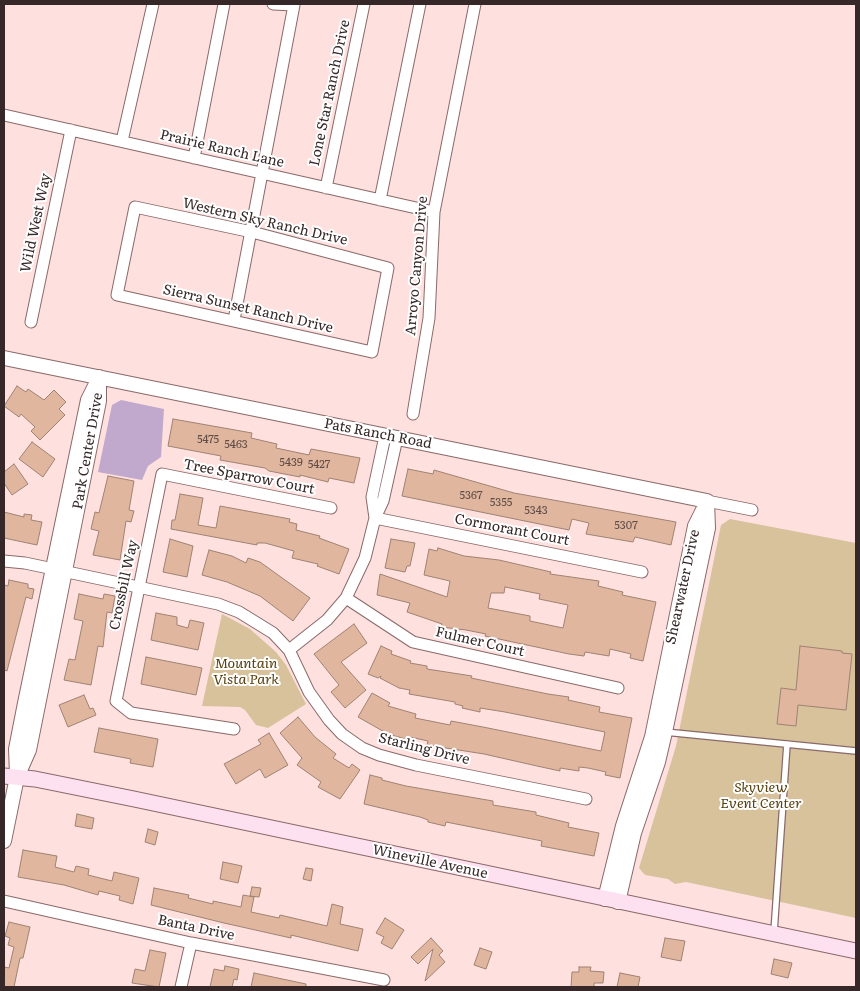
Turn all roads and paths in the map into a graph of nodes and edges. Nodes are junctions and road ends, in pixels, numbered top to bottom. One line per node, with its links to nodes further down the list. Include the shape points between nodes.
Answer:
1 (153, 4): 9 (street)
2 (224, 4): 10 (street)
3 (274, 4): 11 (street, via 294,5)
4 (364, 4): 12 (street, Lone Star Ranch Drive)
5 (420, 4): 13 (street)
6 (475, 4): 14 (street, Arroyo Canyon Drive)
7 (4, 115): 8 (street, Prairie Ranch Lane)
8 (71, 130): 9 (street, Prairie Ranch Lane); 18 (street, Wild West Way)
9 (122, 142): 10 (street, Prairie Ranch Lane)
10 (194, 158): 11 (street, Prairie Ranch Lane)
11 (264, 174): 12 (street, Prairie Ranch Lane); 15 (street)
12 (326, 188): 13 (street, Prairie Ranch Lane)
13 (380, 200): 14 (street, Prairie Ranch Lane)
14 (434, 212): 22 (street, Arroyo Canyon Drive, via 429,318)
15 (252, 232): 16 (street, Western Sky Ranch Drive, via 135,207); 17 (street); 19 (street, Western Sky Ranch Drive, via 388,268)
16 (117, 295): 17 (street, Sierra Sunset Ranch Drive)
17 (234, 320): 19 (street, Sierra Sunset Ranch Drive)
18 (31, 322)
19 (372, 352)
20 (4, 358): 21 (street, Pats Ranch Road)
21 (99, 377): 23 (street, Pats Ranch Road); 30 (street, Park Center Drive, via 100,402)
22 (413, 414)
23 (391, 437): 25 (street, Pats Ranch Road); 28 (street, via 383,501)
24 (162, 474): 26 (street, Tree Sparrow Court); 32 (street, Crossbill Way)
25 (707, 501): 27 (street, Pats Ranch Road); 37 (street, Shearwater Drive, via 708,528); 43 (street, Shearwater Drive, via 695,526 652,737 623,826)
26 (331, 508)
27 (752, 510)
28 (375, 518): 31 (street, Cormorant Court); 33 (street, via 365,558)
29 (4, 561): 30 (street, Starling Drive)
30 (59, 570): 32 (street, Starling Drive); 40 (street, Park Center Drive)
31 (642, 572)
32 (138, 587): 34 (street, Starling Drive, via 218,604 239,612 273,633); 36 (street, Crossbill Way, via 116,701 131,713)
33 (346, 598): 34 (street, via 326,620); 35 (street, Fulmer Court, via 412,642)
34 (288, 650): 41 (street, Starling Drive, via 309,692 329,720 362,748 416,765)
35 (618, 688)
36 (234, 729)
37 (665, 732): 38 (lane); 43 (street, Shearwater Drive)
38 (787, 744): 39 (lane); 45 (lane)
39 (856, 751)
40 (10, 777): 42 (street, Park Center Drive); 43 (main road, Wineville Avenue, via 134,799)
41 (586, 799)
42 (4, 841)
43 (612, 900): 45 (main road, Wineville Avenue)
44 (4, 901): 46 (street, Banta Drive)
45 (774, 934): 47 (main road, Wineville Avenue)
46 (191, 943): 48 (street, Banta Drive); 49 (street)
47 (856, 951)
48 (384, 980)
49 (181, 987)

